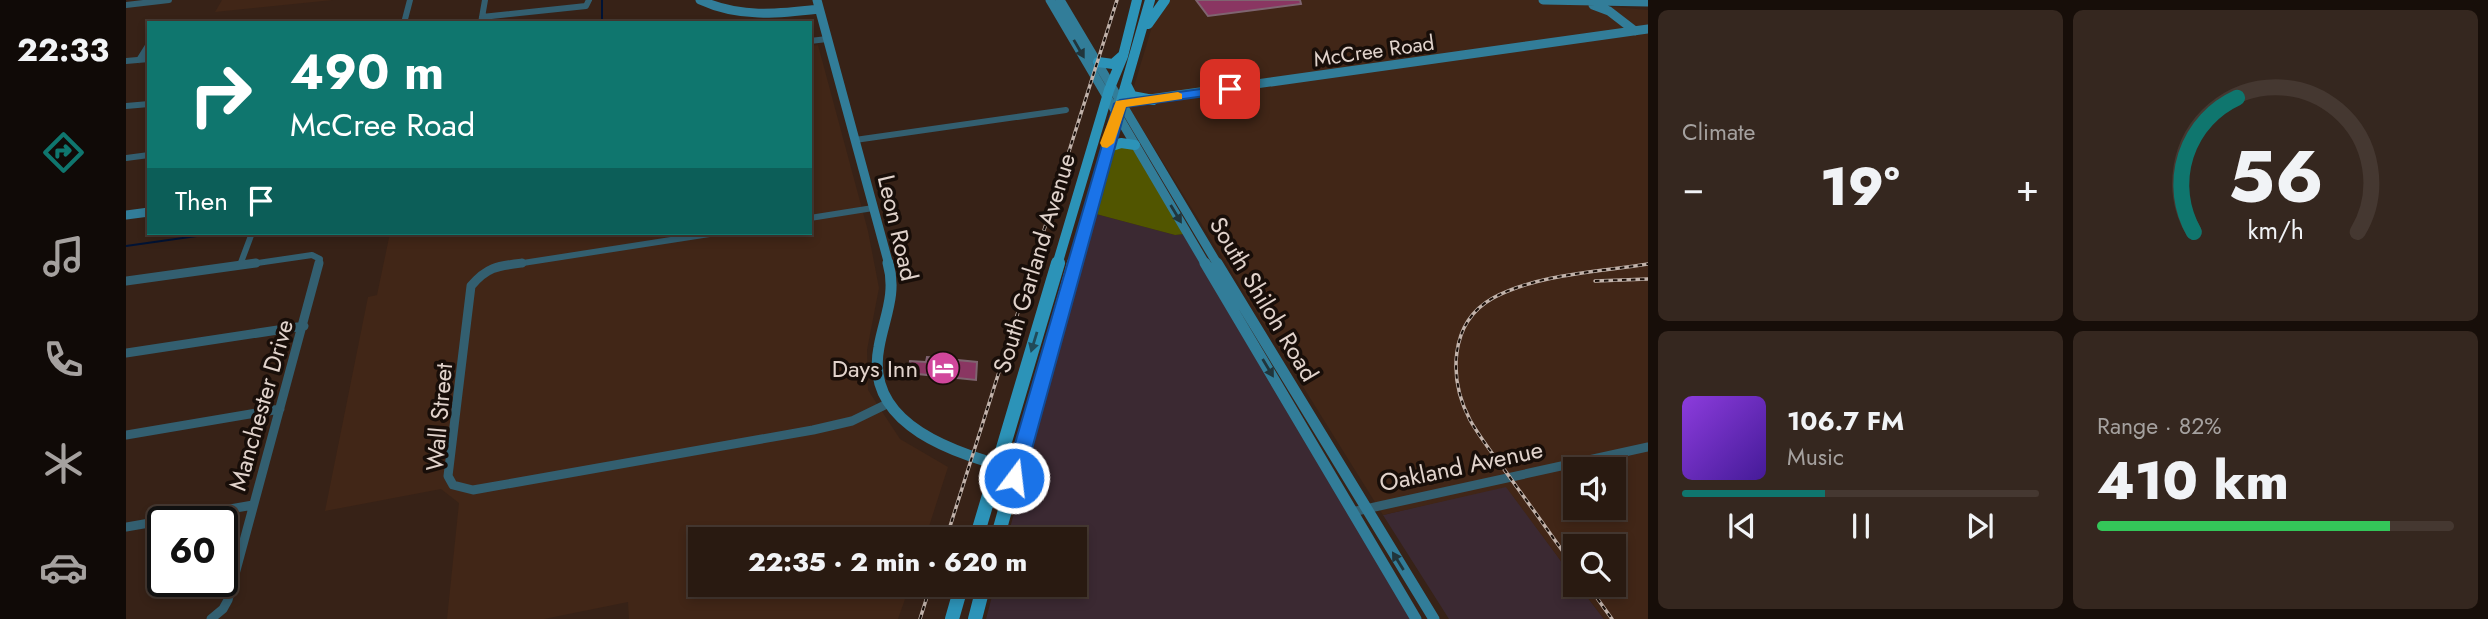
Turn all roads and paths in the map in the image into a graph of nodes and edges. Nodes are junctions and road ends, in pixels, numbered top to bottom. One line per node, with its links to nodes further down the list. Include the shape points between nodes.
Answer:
1 (169, 0): 13 (street)
2 (410, 0): 17 (street)
3 (485, 0): 16 (street)
4 (701, 0): 14 (main road, via 727,11 754,15)
5 (1050, 0): 33 (main road, South Shiloh Road, one-way to 33)
6 (1060, 0): 28 (main road)
7 (1137, 0): 24 (main road, South Garland Avenue)
8 (1150, 0): 22 (main road, South Garland Avenue)
9 (1166, 0): 22 (main road)
10 (1543, 0): 15 (main road)
11 (1648, 2): 15 (main road)
12 (587, 3): 16 (street)
13 (126, 5)
14 (818, 5): 20 (main road, Leon Road)
15 (1609, 7): 19 (main road)
16 (481, 20)
17 (405, 21)
18 (1648, 30): 19 (main road, McCree Road)
19 (1635, 31): 31 (main road, McCree Road)
20 (827, 39): 21 (street); 36 (main road, Leon Road)
21 (812, 41)
22 (1138, 43): 29 (main road, South Garland Avenue)
23 (147, 47): 26 (street)
24 (1123, 56): 28 (main road, via 1113,64); 30 (main road, South Garland Avenue)
25 (147, 59): 26 (street)
26 (139, 60): 27 (street)
27 (126, 61)
28 (1098, 62): 30 (main road)
29 (1126, 84): 31 (main road, via 1132,96); 33 (main road, South Garland Avenue)
30 (1111, 85): 33 (main road, South Garland Avenue)
31 (1153, 100): 33 (main road, McCree Road)
32 (147, 104): 34 (street)
33 (1112, 105): 37 (main road, South Shiloh Road); 38 (main road, South Garland Avenue); 49 (main road, South Shiloh Road); 56 (main road, South Garland Avenue, one-way to 56)
34 (126, 106)
35 (1066, 110): 36 (street)
36 (855, 140): 41 (main road, Leon Road)
37 (1135, 145): 38 (main road); 49 (main road, South Shiloh Road, one-way to 49)
38 (1106, 148): 57 (main road, South Garland Avenue)
39 (147, 155): 40 (street)
40 (126, 158)
41 (873, 208): 44 (street); 52 (main road, Leon Road, via 892,288 877,360)
42 (147, 212): 43 (main road)
43 (126, 215)
44 (812, 218)
45 (251, 235): 47 (street)
46 (703, 235): 52 (street, Wall Street, via 482,272 471,286 448,476 453,485 473,490 813,430 852,421)
47 (240, 265): 48 (street); 50 (street, Manchester Drive, via 318,257 320,266)
48 (126, 281)
49 (1236, 304): 59 (main road, South Shiloh Road); 60 (main road, South Shiloh Road, one-way to 60)
50 (303, 326): 51 (street); 53 (street, Manchester Drive)
51 (126, 353)
52 (889, 403): 56 (main road, Leon Road, via 920,435)
53 (280, 409): 54 (street); 58 (street, Manchester Drive)
54 (126, 435)
55 (1648, 447): 59 (street, Oakland Avenue)
56 (997, 464): 57 (main road, Leon Road); 62 (main road, South Garland Avenue)
57 (1017, 470): 63 (main road, South Garland Avenue)
58 (253, 505): 61 (street); 66 (street, Manchester Drive, via 228,600)
59 (1366, 508): 60 (street, Oakland Avenue); 70 (main road, South Shiloh Road, one-way to 59)
60 (1352, 512): 69 (main road, South Shiloh Road)
61 (126, 527)
62 (979, 527)
63 (1000, 527)
64 (959, 597): 67 (main road)
65 (981, 597): 68 (main road)
66 (212, 618)
67 (953, 619)
68 (975, 619)
69 (1416, 619)
70 (1434, 619)

